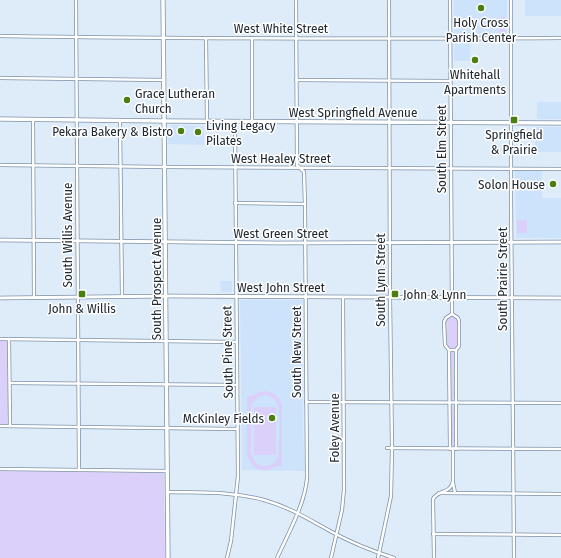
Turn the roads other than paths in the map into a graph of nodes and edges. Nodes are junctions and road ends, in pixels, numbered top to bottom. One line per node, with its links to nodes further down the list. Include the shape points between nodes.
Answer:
1 (76, 0): 8 (street, South Willis Avenue)
2 (163, 0): 9 (main road, South Prospect Avenue)
3 (296, 0): 12 (street, South New Street)
4 (389, 0): 15 (street, South Lynn Street)
5 (450, 0): 16 (street, South Elm Street)
6 (511, 0): 13 (street, South Prairie Street)
7 (0, 36): 8 (street, West White Street)
8 (76, 37): 9 (street, West White Street); 18 (street, South Willis Avenue)
9 (164, 38): 10 (street, West White Street); 19 (main road, South Prospect Avenue)
10 (206, 38): 11 (street, West White Street); 28 (street)
11 (252, 38): 12 (street, West White Street); 30 (street)
12 (296, 38): 15 (street, West White Street); 20 (street, South New Street)
13 (511, 38): 14 (street, West White Street); 16 (street, West White Street); 34 (street, South Prairie Street)
14 (561, 38)
15 (389, 39): 16 (street, West White Street); 21 (street, South Lynn Street)
16 (450, 39): 22 (street, South Elm Street)
17 (0, 78): 18 (street)
18 (76, 78): 19 (street); 25 (street, South Willis Avenue)
19 (164, 80): 27 (main road, South Prospect Avenue)
20 (296, 80): 21 (street); 31 (street, South New Street)
21 (389, 81): 22 (street); 32 (street, South Lynn Street)
22 (450, 81): 33 (street, South Elm Street)
23 (0, 119): 24 (main road, West Springfield Avenue)
24 (33, 120): 25 (main road, West Springfield Avenue); 37 (street)
25 (77, 120): 26 (main road, West Springfield Avenue); 38 (street, South Willis Avenue)
26 (120, 121): 27 (main road, West Springfield Avenue); 39 (street)
27 (164, 121): 28 (main road, West Springfield Avenue); 40 (main road, South Prospect Avenue)
28 (207, 122): 29 (main road, West Springfield Avenue)
29 (235, 122): 30 (main road, West Springfield Avenue); 41 (street, South Pine Street)
30 (252, 122): 31 (main road, West Springfield Avenue)
31 (297, 122): 32 (main road, West Springfield Avenue); 42 (street, South New Street, via 297,165)
32 (389, 123): 33 (main road, West Springfield Avenue); 43 (street, South Lynn Street)
33 (451, 123): 34 (main road, West Springfield Avenue); 44 (street, South Elm Street)
34 (511, 123): 35 (main road, West Springfield Avenue); 45 (street, South Prairie Street)
35 (561, 123)
36 (0, 165): 37 (street, West Healey Street)
37 (33, 166): 38 (street, West Healey Street); 50 (street)
38 (77, 166): 39 (street, West Healey Street); 51 (street, South Willis Avenue)
39 (121, 167): 40 (street, West Healey Street); 52 (street)
40 (165, 167): 41 (street, West Healey Street); 53 (main road, South Prospect Avenue)
41 (235, 168): 42 (street, West Healey Street); 47 (street, South Pine Street)
42 (300, 168): 43 (street, West Healey Street); 48 (street, South New Street, via 304,172)
43 (389, 168): 44 (street, West Healey Street); 59 (street, South Lynn Street)
44 (451, 169): 45 (street, West Healey Street); 54 (street, South Elm Street)
45 (512, 169): 46 (street, West Healey Street); 55 (street, South Prairie Street)
46 (561, 169)
47 (235, 203): 48 (street); 57 (street, South Pine Street)
48 (305, 204): 58 (street, South New Street)
49 (0, 240): 50 (street, West Green Street)
50 (34, 241): 51 (street, West Green Street); 63 (street)
51 (78, 242): 52 (street, West Green Street); 64 (street, South Willis Avenue)
52 (122, 242): 53 (street, West Green Street); 60 (street)
53 (165, 242): 57 (street, West Green Street); 61 (main road, South Prospect Avenue)
54 (452, 242): 55 (street, West Green Street); 59 (street, West Green Street); 69 (street, South Elm Street)
55 (512, 242): 56 (street, West Green Street); 70 (street, South Prairie Street)
56 (561, 242)
57 (236, 243): 58 (street, West Green Street); 62 (street, South Pine Street)
58 (305, 243): 59 (street, West Green Street); 65 (street, South New Street)
59 (390, 243): 68 (street, South Lynn Street)
60 (122, 296): 61 (street, West John Street); 64 (street, West John Street)
61 (166, 296): 62 (street, West John Street); 76 (main road, South Prospect Avenue)
62 (236, 296): 65 (street, West John Street); 77 (street, South Pine Street)
63 (34, 297): 64 (street, West John Street); 67 (street, West John Street)
64 (78, 297): 75 (street, South Willis Avenue)
65 (306, 297): 66 (street, West John Street); 84 (street, South New Street)
66 (343, 297): 68 (street, West John Street); 85 (street, Foley Avenue)
67 (0, 298)
68 (390, 298): 69 (street, West John Street); 86 (street, South Lynn Street)
69 (452, 298): 70 (street, West John Street); 72 (street, South Elm Street)
70 (512, 298): 71 (street, West John Street); 89 (street, South Prairie Street)
71 (561, 298)
72 (452, 314): 78 (street, via 444,322 445,345); 79 (street, via 459,321 459,346)
73 (0, 339): 74 (street)
74 (10, 339): 75 (street); 80 (street)
75 (78, 340): 76 (street); 81 (street, South Willis Avenue)
76 (166, 341): 77 (street); 82 (main road, South Prospect Avenue)
77 (237, 342): 83 (street, South Pine Street)
78 (448, 350): 79 (street); 87 (street)
79 (456, 350): 88 (street)
80 (10, 382): 81 (street); 92 (street)
81 (78, 383): 82 (street); 93 (street, South Willis Avenue)
82 (166, 384): 83 (street); 94 (main road, South Prospect Avenue)
83 (237, 385): 95 (street, South Pine Street)
84 (306, 402): 85 (street); 111 (street, South New Street, via 307,478 306,489)
85 (344, 402): 86 (street); 112 (street, Foley Avenue, via 344,489)
86 (391, 402): 87 (street); 97 (street, South Lynn Street)
87 (450, 403): 88 (street); 98 (street)
88 (456, 403): 89 (street); 98 (street)
89 (513, 403): 90 (street); 99 (street, South Prairie Street)
90 (561, 403)
91 (0, 426): 92 (street)
92 (10, 426): 93 (street)
93 (78, 427): 94 (street); 102 (street, South Willis Avenue)
94 (167, 428): 95 (street); 103 (main road, South Prospect Avenue)
95 (238, 429): 108 (street, South Pine Street)
96 (388, 448): 97 (street)
97 (392, 448): 98 (street); 116 (street, South Lynn Street, via 391,496)
98 (453, 449): 99 (street); 104 (street)
99 (513, 449): 100 (street); 107 (street, South Prairie Street)
100 (561, 449)
101 (0, 470): 102 (street)
102 (79, 470): 103 (street)
103 (167, 471): 105 (main road, South Prospect Avenue)
104 (453, 480): 106 (street, via 447,491); 109 (street)
105 (168, 492): 108 (street); 117 (main road, South Prospect Avenue)
106 (439, 493): 109 (street); 113 (street, via 433,499)
107 (514, 493): 109 (street); 110 (street); 114 (street, South Prairie Street)
108 (236, 494): 111 (street, via 264,500); 118 (street, South Pine Street)
109 (454, 494)
110 (561, 494)
111 (297, 512): 112 (street); 119 (street, South New Street)
112 (337, 534): 116 (street); 120 (street, Foley Avenue)
113 (433, 534): 114 (street); 123 (street)
114 (514, 534): 115 (street); 124 (street, South Prairie Street)
115 (561, 534)
116 (379, 553): 121 (street, South Lynn Street); 122 (street)
117 (168, 558)
118 (227, 558)
119 (277, 558)
120 (331, 558)
121 (378, 558)
122 (394, 558)
123 (434, 558)
124 (514, 558)

